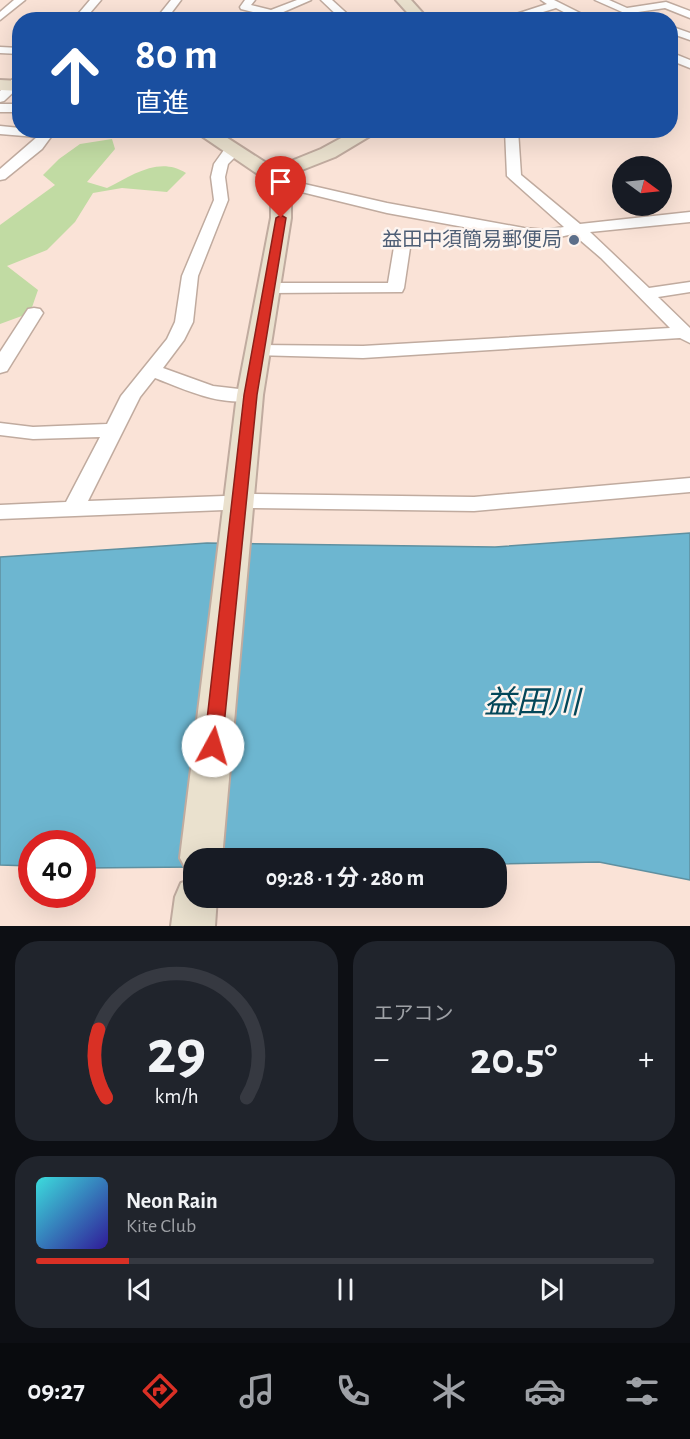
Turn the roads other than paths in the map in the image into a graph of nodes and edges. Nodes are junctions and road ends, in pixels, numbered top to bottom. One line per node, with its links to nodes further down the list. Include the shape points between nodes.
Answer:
1 (20, 0): 21 (street)
2 (96, 0): 11 (street)
3 (176, 0): 12 (street)
4 (250, 0): 13 (street, via 245,7)
5 (306, 0): 14 (street)
6 (326, 0): 15 (street)
7 (403, 0): 16 (street)
8 (546, 0): 10 (street)
9 (600, 0): 19 (street)
10 (557, 5): 17 (street); 18 (street)
11 (85, 12)
12 (166, 12)
13 (268, 12)
14 (275, 12)
15 (340, 12)
16 (414, 12)
17 (531, 12)
18 (572, 12)
19 (630, 12): 20 (street, via 666,5)
20 (690, 15)
21 (0, 16)
22 (43, 138): 27 (street)
23 (215, 138): 26 (street)
24 (356, 138): 28 (street)
25 (513, 138): 30 (street, via 514,176)
26 (235, 150): 28 (street); 39 (street, via 221,164 221,200 190,276 184,322)
27 (0, 176)
28 (275, 178): 30 (street, via 387,208 524,233 546,235); 33 (street, via 282,197)
29 (690, 217): 30 (street)
30 (576, 229): 34 (street)
31 (403, 241): 33 (street, via 396,288)
32 (690, 287): 34 (street)
33 (270, 288): 37 (street)
34 (647, 293): 36 (street)
35 (34, 313): 38 (street)
36 (687, 335): 37 (street, via 363,352)
37 (258, 351): 40 (street)
38 (0, 368)
39 (152, 370): 40 (street, via 210,392); 42 (street, via 131,396)
40 (250, 395): 45 (street)
41 (0, 429): 42 (street, via 33,433)
42 (113, 430): 44 (street)
43 (690, 485): 45 (street, via 474,504)
44 (74, 508): 45 (street); 46 (street)
45 (237, 509): 47 (street)
46 (0, 512)
47 (202, 848)
48 (195, 908): 49 (street)
49 (193, 926)

